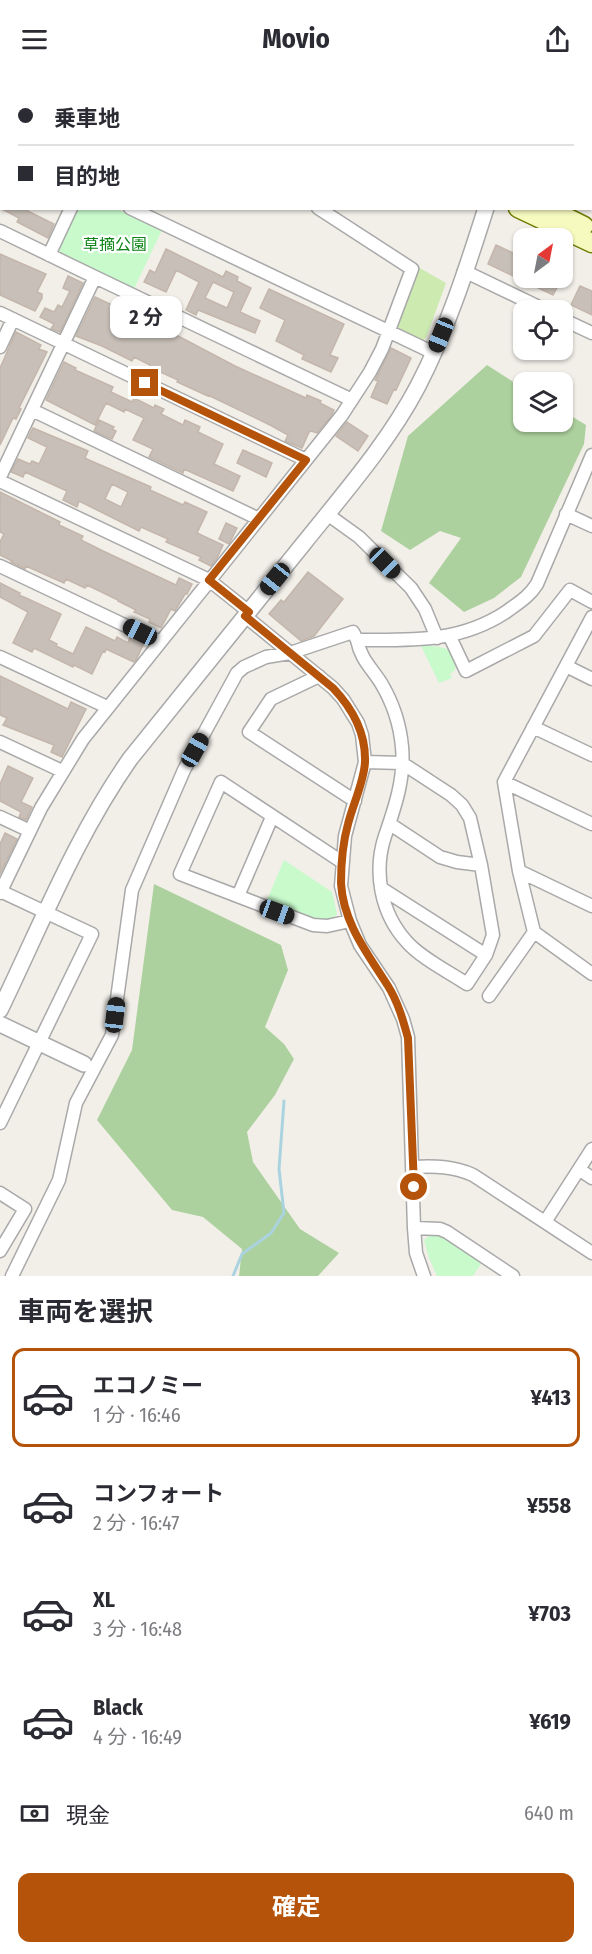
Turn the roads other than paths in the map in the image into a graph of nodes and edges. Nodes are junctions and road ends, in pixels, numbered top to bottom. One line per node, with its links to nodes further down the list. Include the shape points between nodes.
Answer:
1 (70, 210): 10 (street)
2 (134, 210): 17 (street)
3 (321, 210): 17 (street, via 412,269)
4 (485, 210): 11 (street)
5 (522, 210): 9 (main road)
6 (552, 210): 7 (main road)
7 (592, 230)
8 (0, 231): 10 (street)
9 (592, 243)
10 (49, 255): 12 (street)
11 (464, 271): 13 (street); 21 (street)
12 (95, 277): 19 (street); 22 (street)
13 (524, 300)
14 (0, 313): 15 (street)
15 (14, 319): 19 (street); 20 (street)
16 (573, 324): 18 (street)
17 (389, 332): 21 (street); 22 (street)
18 (592, 333)
19 (64, 344): 23 (street); 25 (street)
20 (0, 347)
21 (434, 353): 27 (street, via 399,417)
22 (352, 400): 25 (street)
23 (32, 410): 26 (street); 29 (street)
24 (591, 459): 28 (street)
25 (306, 460): 29 (street)
26 (0, 479): 32 (street)
27 (327, 514): 34 (street); 36 (street, via 359,537 411,588)
28 (566, 514): 30 (street); 36 (street, via 532,592 477,628)
29 (259, 519): 32 (street)
30 (592, 526)
31 (0, 566): 38 (street)
32 (209, 580): 34 (street); 38 (street)
33 (592, 602): 36 (street, via 570,590 534,636 461,673)
34 (247, 614): 39 (street); 65 (street, via 116,779 96,810)
35 (592, 617): 41 (street)
36 (444, 638): 37 (street)
37 (357, 640): 39 (street, via 353,632); 49 (street, via 360,654 394,707)
38 (159, 642): 44 (street)
39 (290, 653): 42 (street); 85 (street, via 253,662 237,673 184,770 132,890 112,1035 76,1103 59,1180)
40 (0, 657): 44 (street)
41 (566, 666): 43 (street); 45 (street)
42 (319, 676): 48 (street, via 343,699 358,723); 52 (street, via 271,699 249,732)
43 (592, 679)
44 (107, 707): 50 (street)
45 (532, 727): 47 (street); 51 (street)
46 (0, 742): 50 (street)
47 (592, 755)
48 (365, 762): 49 (street); 52 (street)
49 (402, 763): 55 (street); 59 (street, via 462,805 474,829)
50 (62, 771): 57 (street)
51 (504, 782): 56 (street); 60 (street)
52 (355, 801): 58 (street)
53 (0, 817): 57 (street)
54 (272, 817): 58 (street); 63 (street); 63 (street, via 221,782 180,874)
55 (390, 824): 59 (street, via 440,857); 61 (street, via 381,852)
56 (592, 824)
57 (30, 831): 62 (street)
58 (342, 862): 66 (street, via 341,886)
59 (481, 865): 68 (street, via 493,935)
60 (519, 871): 64 (street); 67 (street)
61 (381, 888): 68 (street); 68 (street, via 392,922 406,942 467,984)
62 (0, 892): 65 (street)
63 (238, 896): 66 (street, via 313,925)
64 (592, 906)
65 (46, 913): 71 (street); 73 (street, via 92,934)
66 (350, 921): 77 (street, via 397,1005 408,1038)
67 (534, 932): 69 (street); 70 (street)
68 (486, 955)
69 (592, 974)
70 (489, 996)
71 (0, 1010)
72 (0, 1024): 73 (street)
73 (38, 1043): 74 (street); 75 (street)
74 (84, 1065)
75 (0, 1123)
76 (592, 1149): 78 (street)
77 (413, 1167): 81 (street, via 443,1166 464,1171); 82 (street)
78 (580, 1170): 79 (street); 81 (street)
79 (592, 1178)
80 (0, 1193): 83 (street, via 25,1209)
81 (545, 1222): 84 (street)
82 (414, 1228): 86 (street, via 416,1253); 87 (street, via 447,1232)
83 (0, 1251)
84 (592, 1253)
85 (12, 1276)
86 (424, 1276)
87 (513, 1276)

